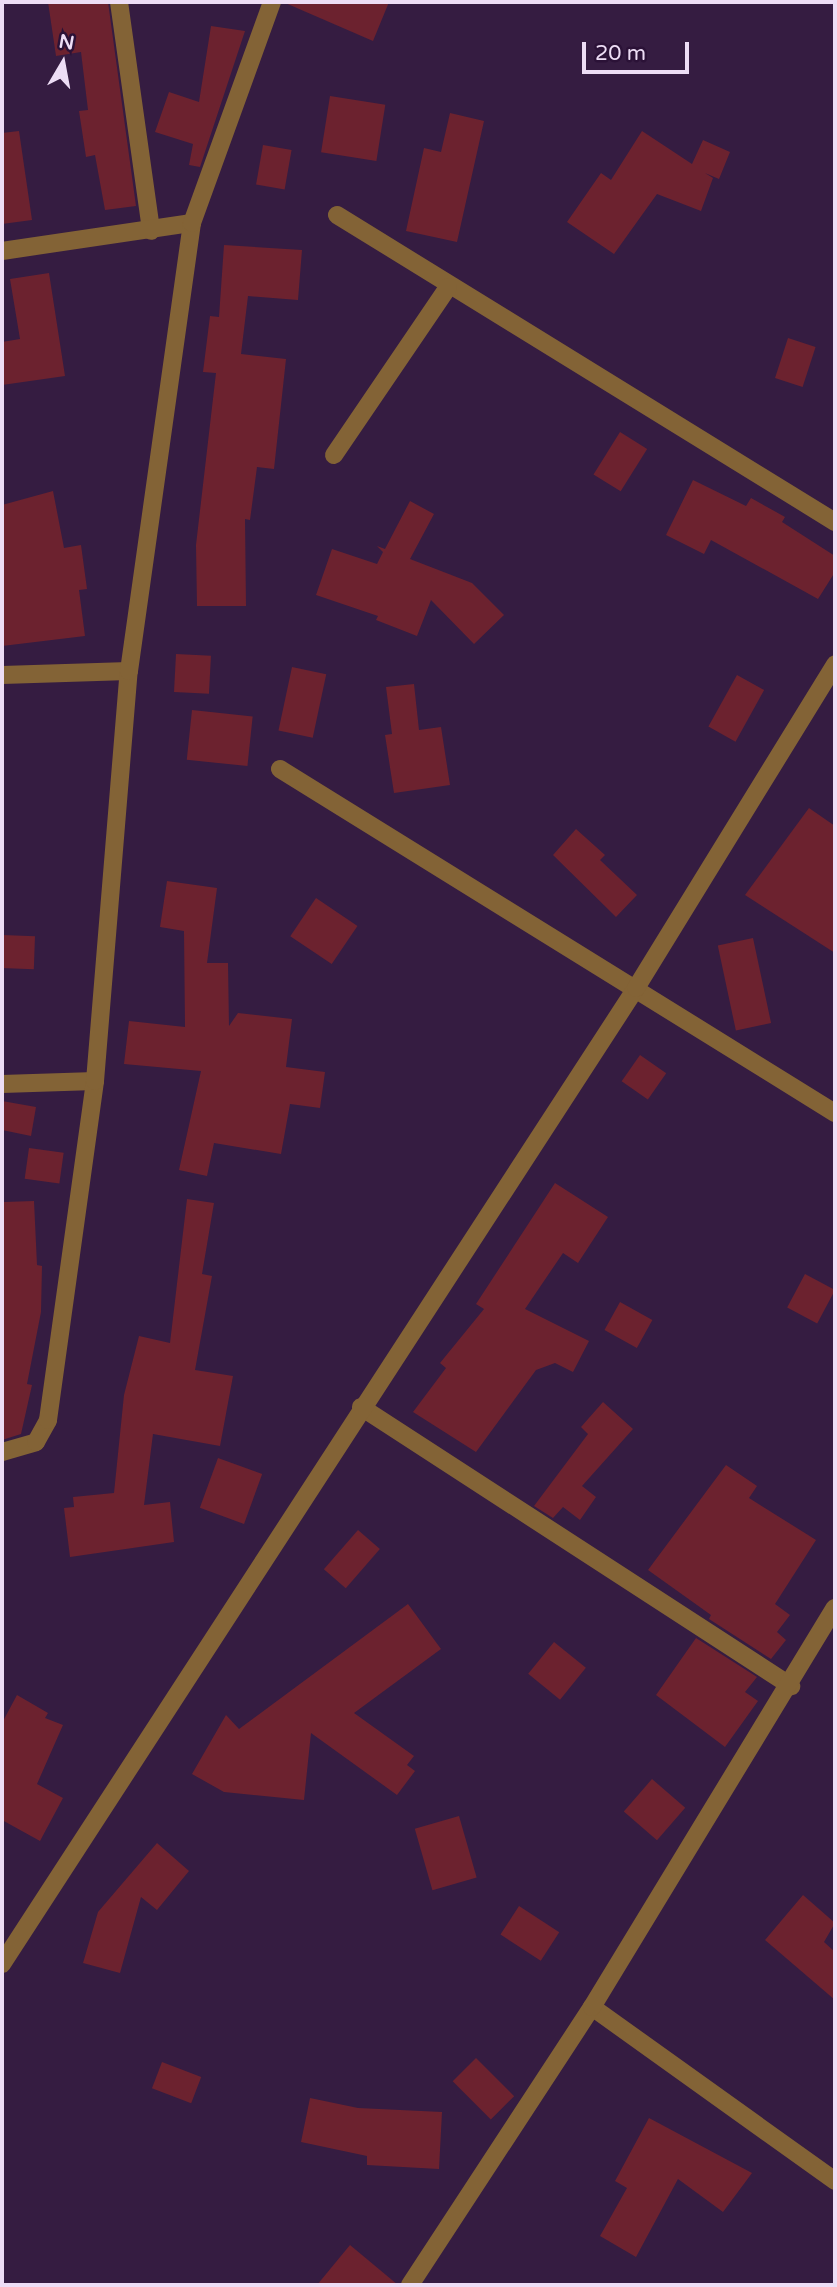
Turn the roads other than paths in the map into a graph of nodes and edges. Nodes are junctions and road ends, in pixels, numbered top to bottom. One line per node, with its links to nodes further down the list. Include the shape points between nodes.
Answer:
1 (119, 2): 5 (street)
2 (272, 2): 4 (street)
3 (337, 215): 7 (street)
4 (192, 223): 5 (street); 11 (street)
5 (151, 231): 6 (street)
6 (2, 251)
7 (448, 286): 8 (street); 9 (street)
8 (334, 455)
9 (835, 522)
10 (835, 664): 14 (street)
11 (129, 671): 12 (street); 15 (street)
12 (2, 675)
13 (280, 769): 14 (street)
14 (636, 988): 17 (street); 18 (street)
15 (95, 1081): 16 (street); 19 (street, via 48,1420 36,1442)
16 (2, 1084)
17 (835, 1113)
18 (361, 1407): 21 (street); 22 (street)
19 (2, 1452)
20 (835, 1608): 21 (street)
21 (791, 1686): 23 (street)
22 (2, 1964)
23 (592, 2007): 24 (street); 25 (street)
24 (835, 2181)
25 (410, 2285)

